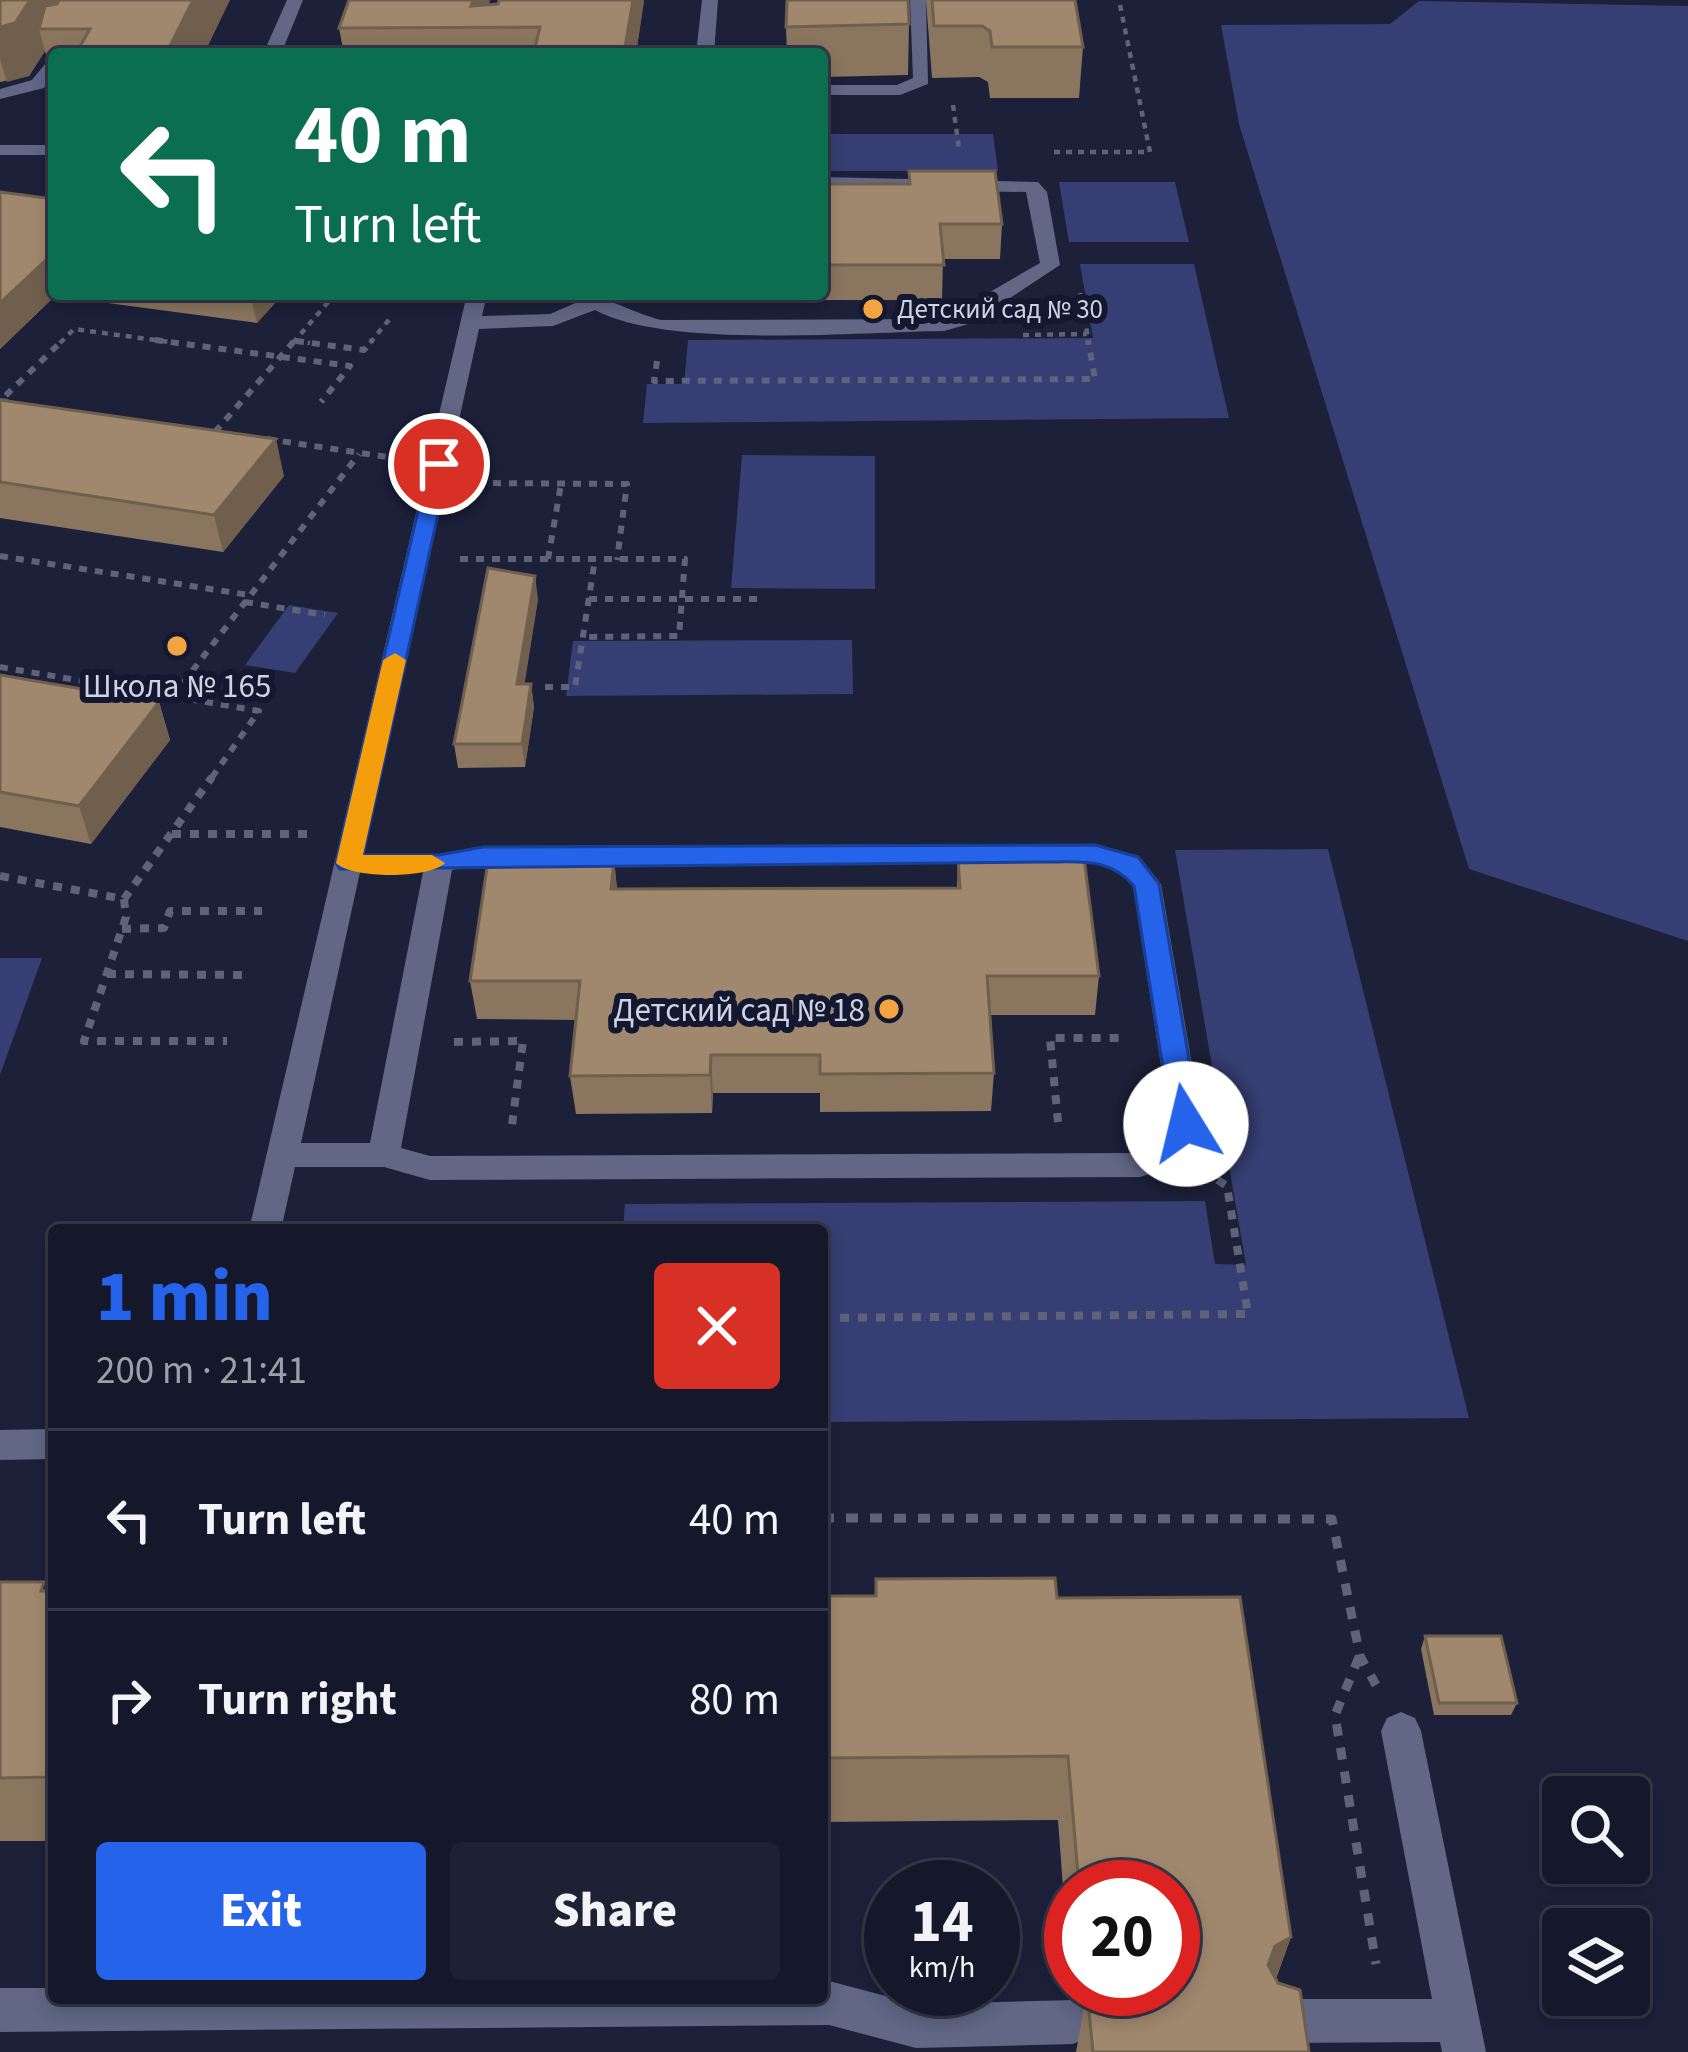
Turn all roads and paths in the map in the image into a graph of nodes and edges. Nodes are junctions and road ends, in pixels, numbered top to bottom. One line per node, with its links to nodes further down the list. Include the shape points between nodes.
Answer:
1 (295, 0): 7 (lane)
2 (710, 0): 8 (lane)
3 (918, 0): 10 (lane, via 922,80 900,90)
4 (1119, 0): 12 (path)
5 (68, 36): 6 (lane)
6 (60, 48)
7 (275, 48)
8 (706, 48)
9 (48, 68): 11 (lane, via 38,84)
10 (828, 90)
11 (0, 94)
12 (1146, 133)
13 (0, 150): 14 (lane)
14 (48, 150)
15 (828, 183): 19 (lane, via 1031,186 1050,265 944,325 661,326)
16 (330, 300): 22 (path)
17 (477, 300): 21 (lane)
18 (586, 300): 21 (lane, via 553,320)
19 (593, 300)
20 (392, 316): 22 (path, via 364,350)
21 (471, 323): 31 (lane)
22 (294, 341): 23 (path)
23 (281, 357): 24 (path, via 350,366); 25 (path, via 74,328 0,401); 27 (path)
24 (322, 402)
25 (22, 404)
26 (194, 429): 27 (path)
27 (215, 432): 28 (path)
28 (232, 434)
29 (254, 437): 30 (path)
30 (360, 453): 31 (path); 40 (path)
31 (439, 464): 49 (lane)
32 (469, 483): 33 (path)
33 (561, 484): 36 (path); 38 (path, via 627,484)
34 (0, 556): 40 (path)
35 (453, 559): 36 (path)
36 (548, 559): 37 (path)
37 (595, 559): 38 (path); 41 (path)
38 (616, 560): 42 (path, via 685,559)
39 (765, 598): 42 (path)
40 (248, 599): 43 (path); 47 (path)
41 (589, 599): 42 (path); 44 (path)
42 (682, 599): 44 (path, via 679,636)
43 (325, 615)
44 (583, 637): 46 (path, via 575,687)
45 (0, 667): 47 (path)
46 (545, 687)
47 (172, 696): 48 (path, via 259,711)
48 (170, 834): 49 (path); 52 (path)
49 (352, 849): 50 (lane); 61 (lane)
50 (439, 863): 57 (lane, via 483,855 1095,853 1129,863 1147,884); 59 (lane)
51 (0, 876): 52 (path)
52 (124, 899): 54 (path)
53 (262, 911): 54 (path, via 170,911 164,928)
54 (122, 928): 55 (path)
55 (107, 974): 56 (path); 58 (path, via 85,1041)
56 (245, 975)
57 (1172, 1038): 60 (lane, via 1186,1124); 63 (path, via 1050,1038)
58 (227, 1041)
59 (405, 1042): 62 (lane); 64 (path, via 523,1042)
60 (1173, 1151): 63 (lane, via 1140,1165); 66 (path, via 1227,1186 1248,1314)
61 (282, 1155): 62 (lane); 65 (lane)
62 (384, 1155): 64 (lane, via 430,1168)
63 (1063, 1165): 64 (lane)
64 (507, 1168)
65 (267, 1224)
66 (828, 1318)
67 (48, 1444): 68 (lane)
68 (0, 1445)
69 (828, 1517): 74 (path, via 1332,1519 1360,1656 1335,1715)
70 (1401, 1730): 77 (lane)
71 (828, 2003): 78 (lane)
72 (711, 2004): 73 (lane)
73 (0, 2010)
74 (1385, 2020): 75 (lane); 77 (lane)
75 (1273, 2021)
76 (1073, 2022): 78 (lane)
77 (1461, 2036)
78 (916, 2039)

